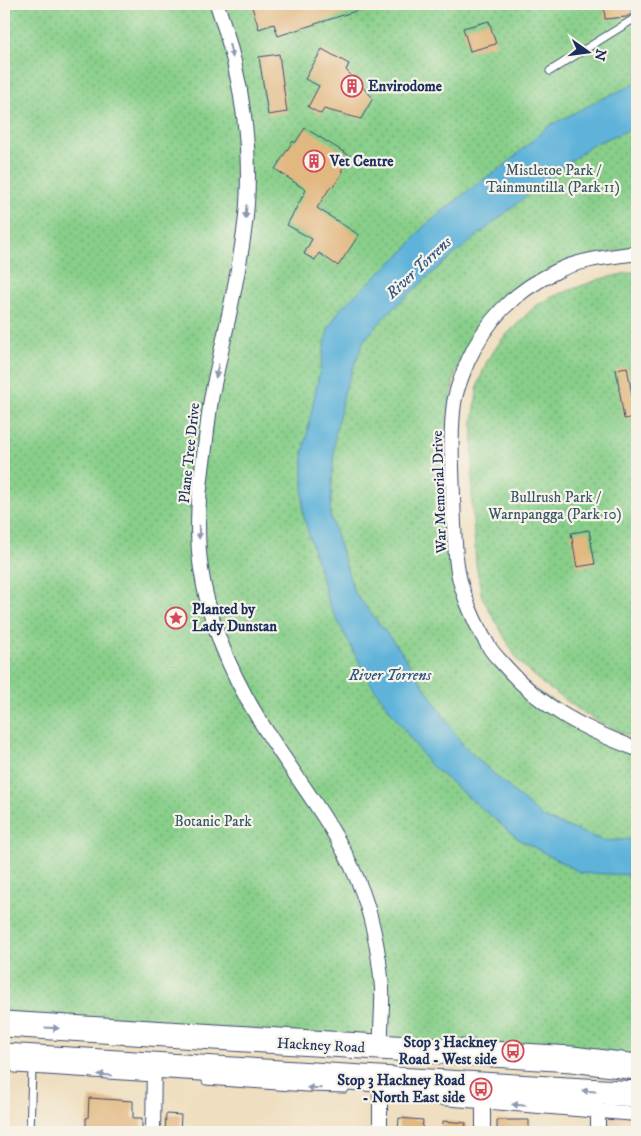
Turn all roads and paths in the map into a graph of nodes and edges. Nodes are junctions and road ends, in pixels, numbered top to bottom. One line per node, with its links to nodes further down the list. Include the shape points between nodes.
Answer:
1 (217, 4): 8 (street, Plane Tree Drive, one-way to 8, via 231,50 242,106 247,198 245,229 212,397 199,489 201,567 210,614 229,666 260,721 334,831 358,881 378,951 382,990)
2 (637, 17): 3 (lane)
3 (550, 71)
4 (637, 253): 5 (street, War Memorial Drive, via 574,264 556,271 511,300 481,336 460,380 452,426 458,572 466,600 488,646 518,681 543,703 574,722)
5 (637, 749)
6 (4, 1024): 7 (highway, Hackney Road, one-way to 7)
7 (109, 1031): 8 (highway, Hackney Road); 15 (highway)
8 (381, 1048): 10 (highway, Hackney Road)
9 (4, 1056): 15 (highway, Hackney Road)
10 (542, 1058): 11 (highway, Hackney Road); 17 (highway)
11 (637, 1066)
12 (4, 1068): 14 (lane)
13 (193, 1068): 15 (highway, Hackney Road); 16 (highway, Hackney Road); 18 (lane, one-way to 13, via 202,1080)
14 (32, 1070): 15 (lane, one-way to 14); 23 (lane)
15 (154, 1072): 24 (street)
16 (377, 1086): 17 (highway, Hackney Road); 20 (street, Hackney Road, via 430,1097); 25 (street)
17 (540, 1088): 19 (highway, Hackney Road, one-way to 17)
18 (353, 1089)
19 (637, 1094)
20 (483, 1102): 21 (street, Hackney Road, one-way to 20); 26 (street)
21 (598, 1112): 22 (street, Hackney Road); 27 (street)
22 (637, 1114)
23 (30, 1132)
24 (153, 1132)
25 (380, 1132)
26 (483, 1132)
27 (598, 1132)

